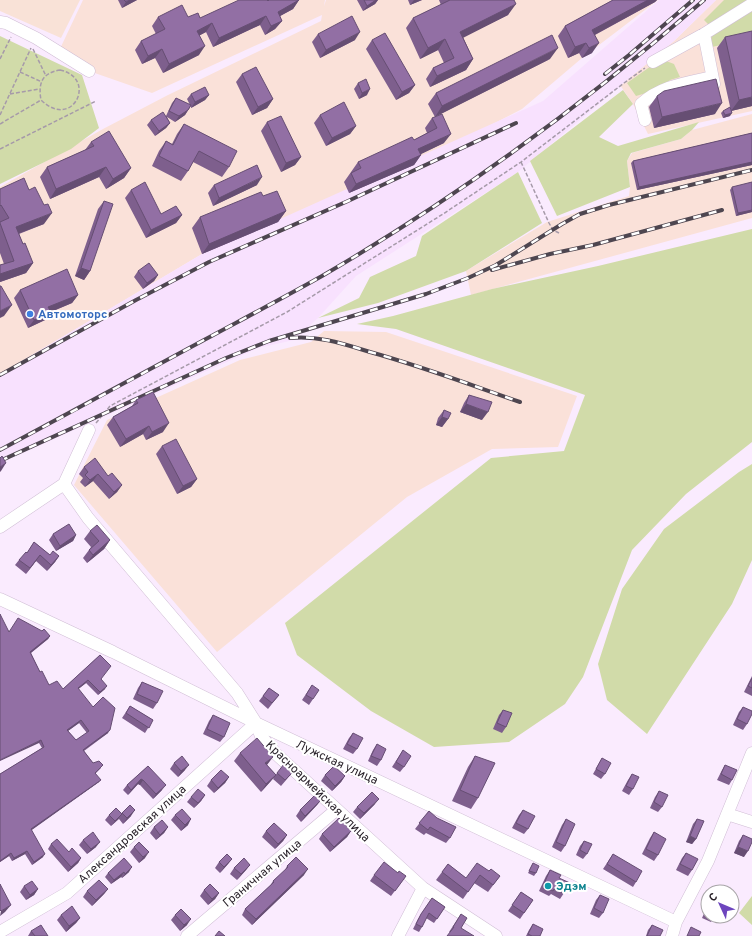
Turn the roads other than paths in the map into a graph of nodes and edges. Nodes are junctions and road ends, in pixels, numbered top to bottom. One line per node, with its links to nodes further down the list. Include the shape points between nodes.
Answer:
1 (752, 4): 3 (street)
2 (0, 22): 5 (street, via 36,38)
3 (704, 34): 4 (street); 6 (street)
4 (653, 62)
5 (89, 71)
6 (712, 77): 7 (street); 8 (street, via 671,86 650,96 641,104)
7 (718, 99)
8 (644, 120)
9 (89, 430): 10 (street)
10 (64, 484): 11 (street); 13 (street, Красноармейская улица, via 88,518 237,693)
11 (0, 527)
12 (0, 599): 13 (street, Лужская улица)
13 (256, 723): 15 (street, Красноармейская улица, via 261,736 275,753); 19 (street, Лужская улица); 20 (street, Александровская улица, via 67,892)
14 (752, 753): 16 (street)
15 (336, 810): 18 (street, Красноармейская улица); 21 (street, Граничная улица)
16 (727, 814): 17 (street); 19 (street, via 708,861)
17 (752, 822)
18 (423, 888): 22 (street); 23 (street, Красноармейская улица)
19 (676, 922): 24 (street)
20 (0, 932)
21 (187, 936)
22 (398, 936)
23 (496, 936)
24 (672, 936)

